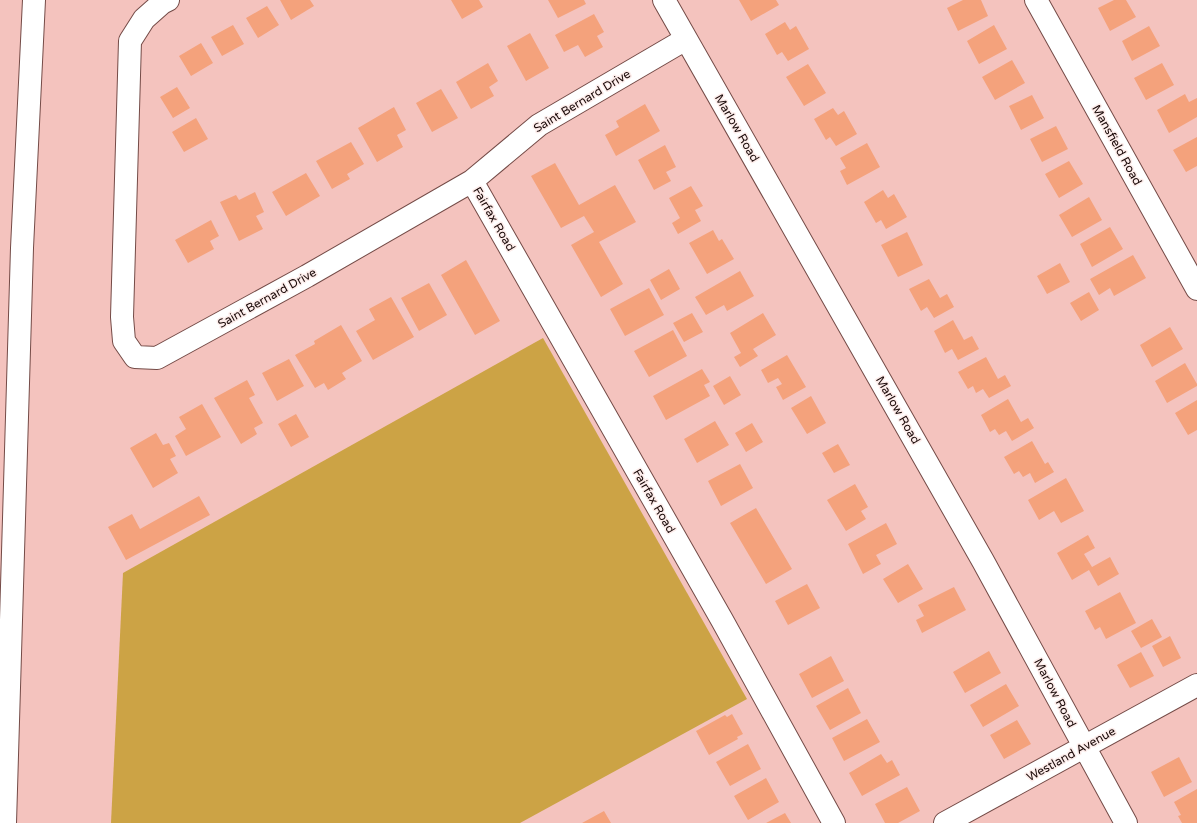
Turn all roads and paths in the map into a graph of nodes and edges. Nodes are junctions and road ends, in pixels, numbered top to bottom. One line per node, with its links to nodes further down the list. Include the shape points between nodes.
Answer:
1 (34, 0): 10 (main road, via 22,248)
2 (168, 0): 6 (main road, Saint Bernard Drive, via 144,18 130,41 122,309 124,341 135,357 157,358)
3 (664, 0): 5 (main road, Marlow Road)
4 (1036, 0): 7 (main road, Mansfield Road)
5 (686, 39): 6 (main road, Saint Bernard Drive, via 539,125); 9 (main road, Marlow Road, via 983,561)
6 (472, 181): 11 (main road, Fairfax Road, via 722,620)
7 (1197, 289)
8 (1197, 685): 9 (main road, Westland Avenue)
9 (1083, 747): 12 (main road, Westland Avenue); 13 (main road, Marlow Road)
10 (5, 823)
11 (834, 823)
12 (946, 823)
13 (1126, 823)

